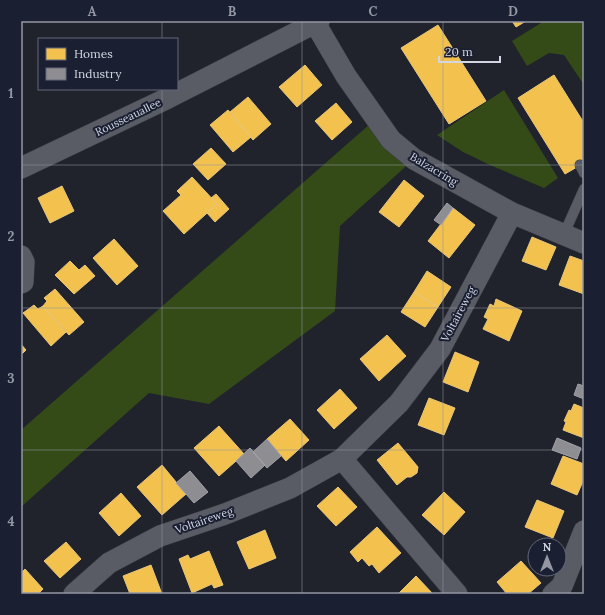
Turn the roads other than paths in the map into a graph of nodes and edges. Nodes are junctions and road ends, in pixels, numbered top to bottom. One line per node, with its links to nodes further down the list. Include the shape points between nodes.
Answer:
1 (316, 22): 2 (street, Rousseauallee, via 168,98); 4 (street, Balzacring, via 346,76 391,140 414,159)
2 (21, 168)
3 (584, 189): 5 (lane)
4 (512, 213): 5 (street, Balzacring); 9 (street, Voltaireweg, via 440,349 399,403)
5 (564, 234): 6 (street, Balzacring)
6 (584, 243)
7 (21, 256): 8 (street, via 24,262)
8 (21, 283)
9 (342, 459): 11 (street, Voltaireweg, via 290,488 160,536 109,562); 12 (street)
10 (584, 531): 13 (street, via 562,586)
11 (74, 594)
12 (457, 594)
13 (553, 594)

